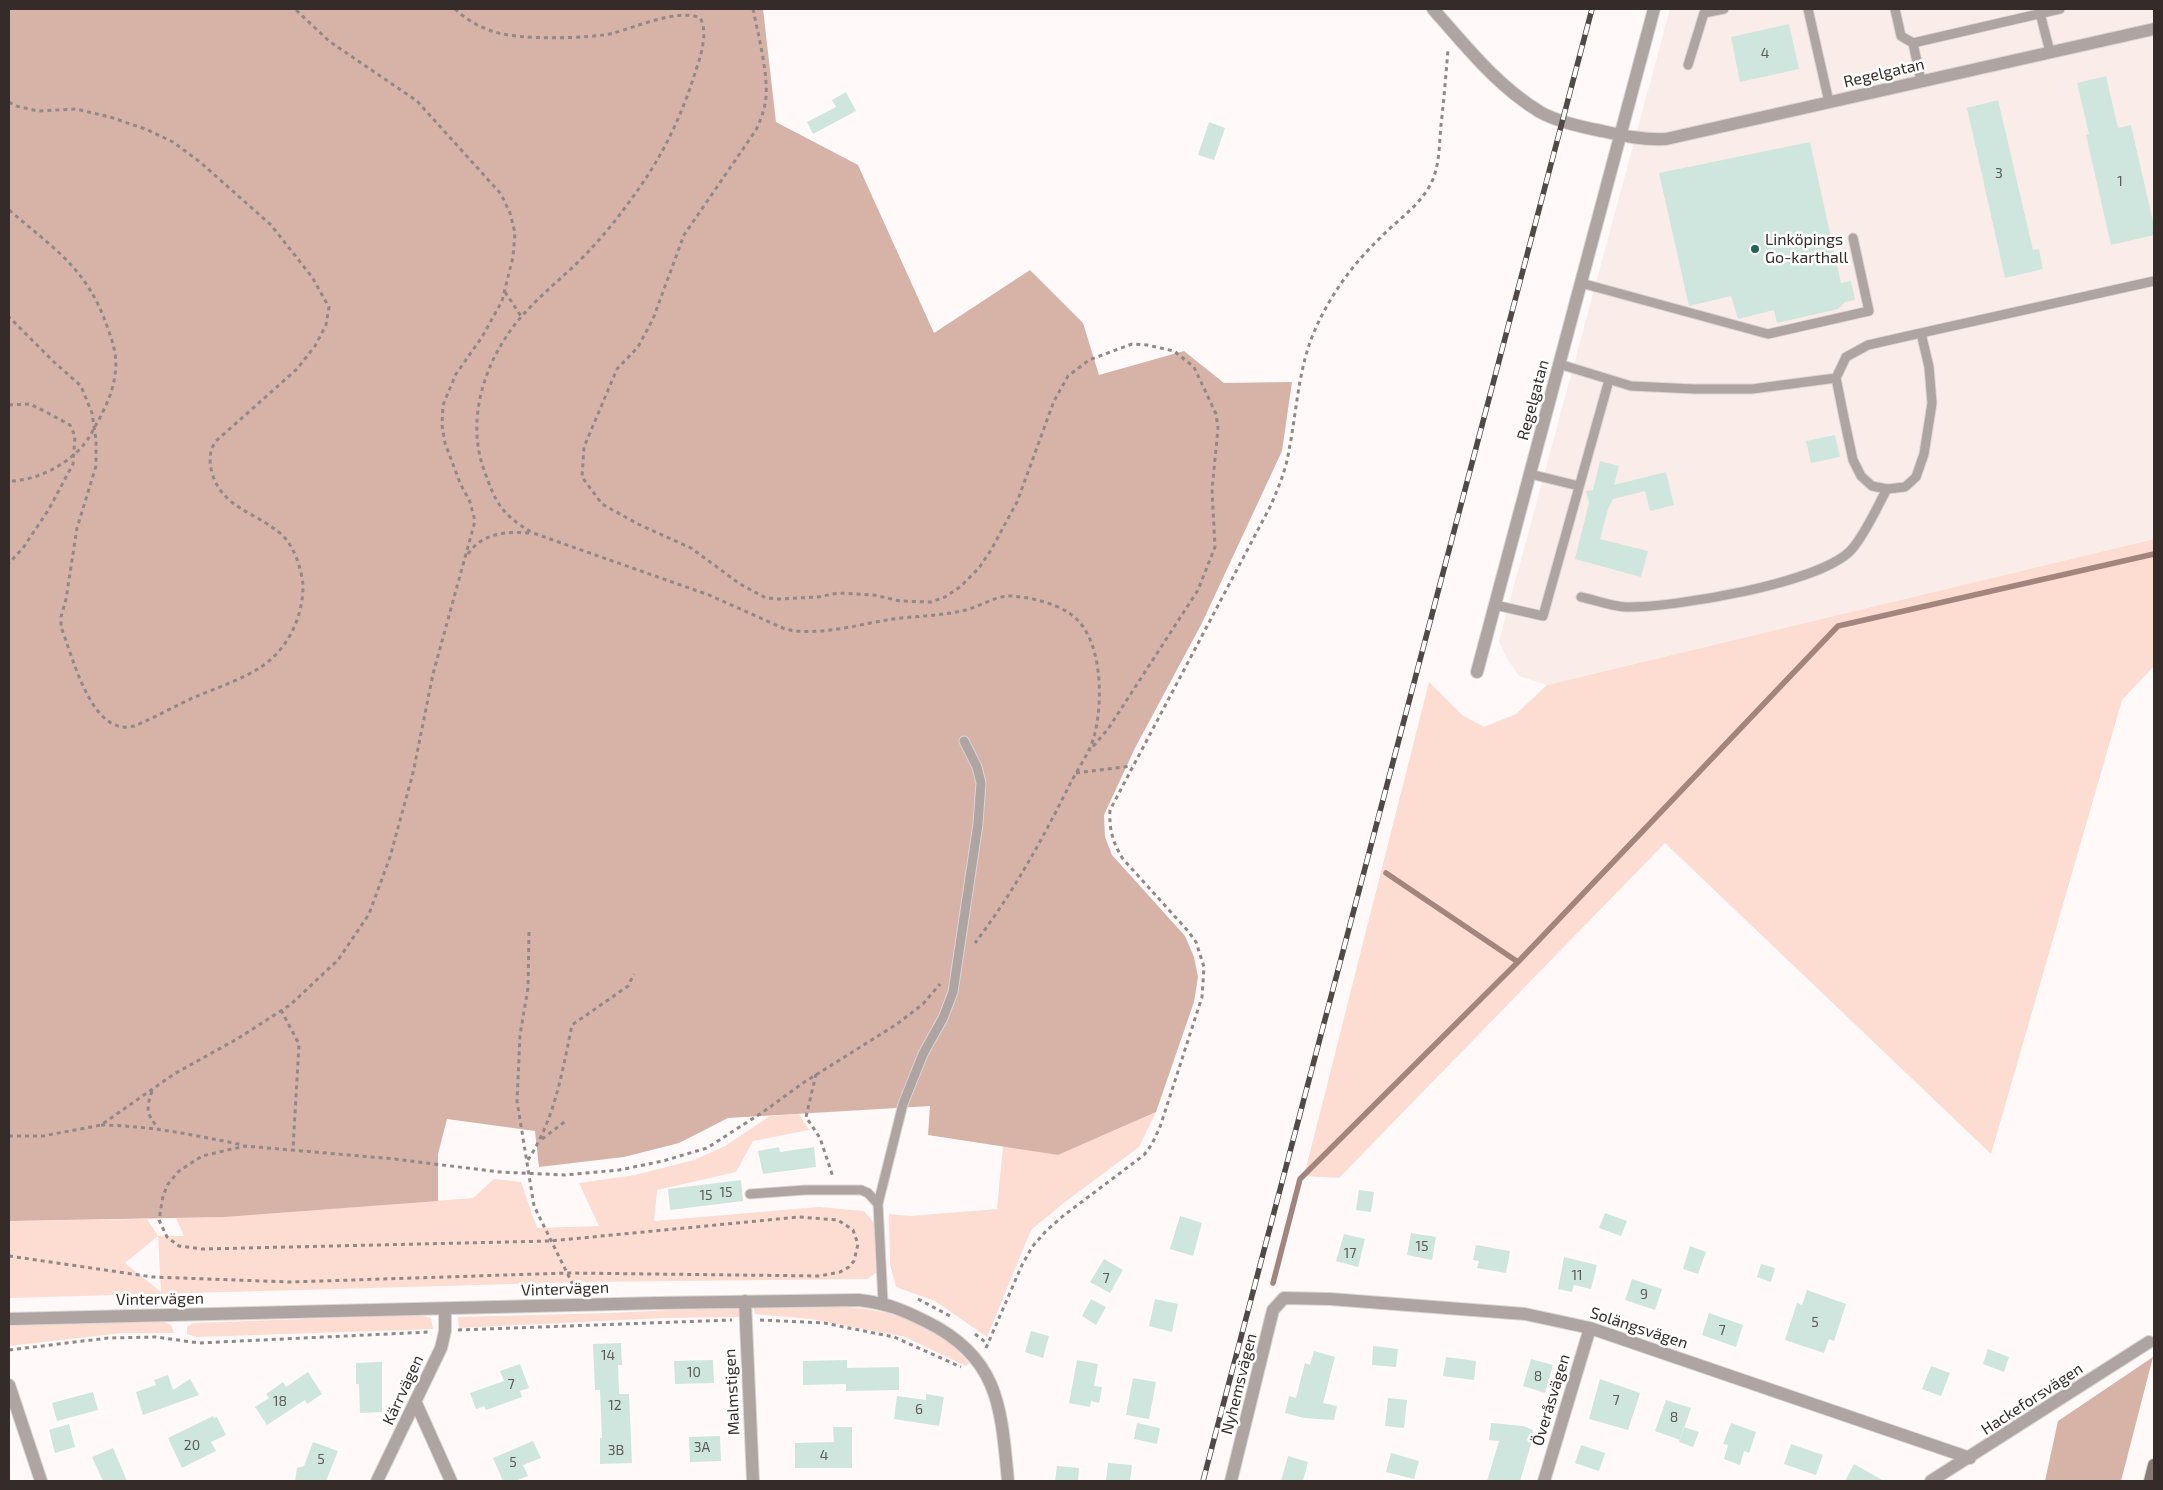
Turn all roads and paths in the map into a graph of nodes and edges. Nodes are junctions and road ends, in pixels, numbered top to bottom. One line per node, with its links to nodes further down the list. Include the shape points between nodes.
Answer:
1 (295, 9): 24 (path, via 329,41 417,101 502,194 515,233 513,257)
2 (455, 9): 25 (path, via 482,26 509,36 585,38 682,16 697,16 703,24 698,66 689,94 658,159 637,192 586,254)
3 (753, 9): 45 (path, via 766,81 764,110 756,130 684,235 653,319 638,347 617,369 584,446 582,477 602,504 691,548 740,584 766,598 818,597 838,593 931,602 960,587 991,550 1017,502 1054,401 1068,376 1089,360 1126,346 1147,345 1174,351 1194,367 1216,414 1218,428 1212,490 1215,546 1198,590 1108,729)
4 (1433, 9): 11 (street)
5 (1654, 9): 19 (street, Regelgatan)
6 (1724, 9): 15 (lane, via 1704,13)
7 (1808, 9): 18 (lane)
8 (1895, 9): 13 (lane, via 1901,36)
9 (2060, 9): 10 (lane)
10 (2040, 14): 13 (lane); 14 (lane)
11 (1450, 28): 19 (street, via 1498,81 1541,112); 46 (path, via 1438,155 1430,186 1410,212 1358,261 1324,311 1306,354 1290,450 1270,507)
12 (2154, 29): 14 (street, Regelgatan)
13 (1913, 43): 16 (lane)
14 (2050, 52): 16 (street, Regelgatan)
15 (1688, 65)
16 (1921, 81): 18 (street, Regelgatan)
17 (9, 102): 32 (path, via 38,111 76,109 110,117 172,142 271,224 312,277 329,307 326,324 315,346 297,369 216,440 210,453 216,486 232,504 282,534 292,550 302,578 303,599 294,628 286,642 261,667 134,726 119,727 93,706 61,627 77,528 96,466)
18 (1829, 102): 19 (street, Regelgatan, via 1666,139)
19 (1620, 136): 23 (street, Regelgatan)
20 (9, 210): 32 (path, via 79,272 105,320 113,342 115,376)
21 (1853, 238): 23 (lane, via 1869,311 1768,334)
22 (2154, 282): 27 (lane)
23 (1581, 283): 28 (street, Regelgatan)
24 (504, 291): 25 (path); 39 (path, via 492,320 456,374 443,404 442,425 446,443 475,521)
25 (521, 316): 38 (path, via 493,360 479,396 477,419 480,459 491,492 512,521)
26 (9, 317): 32 (path, via 81,386 91,407)
27 (1921, 333): 29 (lane, via 1868,345 1846,357); 37 (lane, via 1929,367 1932,403 1924,454 1916,477 1905,487)
28 (1559, 364): 30 (lane); 34 (street, Regelgatan)
29 (1836, 378): 30 (lane, via 1752,389 1631,386); 37 (lane, via 1854,460 1861,476 1872,486)
30 (1609, 380): 36 (lane)
31 (9, 405): 33 (path, via 30,404 70,425 75,436)
32 (94, 428): 33 (path)
33 (74, 454): 35 (path, via 31,478); 40 (path, via 73,464 49,509)
34 (1530, 474): 36 (lane); 42 (street, Regelgatan)
35 (9, 481)
36 (1579, 486): 42 (lane, via 1543,616)
37 (1887, 489): 41 (lane, via 1852,549 1828,567 1777,584 1683,602 1624,607)
38 (533, 533): 39 (path, via 513,532 489,537 474,547); 45 (path, via 709,595 797,632 958,612 1011,596 1055,606 1071,614 1081,625 1097,661 1098,715)
39 (466, 559): 51 (path, via 433,674 413,773 390,857 369,914 338,960)
40 (9, 563)
41 (1581, 597)
42 (1495, 605): 43 (street, Regelgatan)
43 (1477, 672)
44 (964, 741): 49 (lane, via 977,767 980,783 978,824)
45 (1085, 755): 49 (path, via 1015,887)
46 (1133, 766): 47 (path); 80 (path, via 1110,810 1111,836 1123,859 1196,942 1204,967 1202,996 1152,1144 1132,1166 1063,1216 1032,1247)
47 (1076, 773)
48 (529, 932): 61 (path, via 528,988 520,1034 517,1101)
49 (957, 966): 52 (path, via 897,1024); 65 (lane, via 953,992 943,1018 923,1054 903,1104)
50 (634, 974): 58 (path, via 628,986 572,1025 558,1093)
51 (281, 1010): 53 (path); 60 (path, via 299,1044)
52 (816, 1074): 62 (path, via 707,1148 618,1170 565,1175); 63 (path, via 806,1117 820,1138)
53 (152, 1090): 55 (path); 56 (path, via 147,1105 149,1116)
54 (567, 1120): 58 (path)
55 (101, 1125): 56 (path); 57 (path, via 43,1136)
56 (158, 1128): 59 (path)
57 (9, 1136)
58 (542, 1139): 61 (path)
59 (245, 1146): 60 (path); 66 (path, via 202,1156 179,1171 168,1184 159,1220 168,1237 178,1246 202,1249)
60 (293, 1149): 62 (path)
61 (527, 1161): 62 (path)
62 (528, 1174): 66 (path, via 534,1206)
63 (837, 1190): 64 (lane); 65 (lane, via 861,1190)
64 (750, 1194)
65 (878, 1204): 71 (lane)
66 (550, 1241): 68 (path); 68 (path, via 799,1217 838,1220 853,1230 858,1244 849,1267 820,1276)
67 (9, 1256): 68 (path, via 154,1277 290,1282)
68 (568, 1273): 72 (path)
69 (1284, 1298): 76 (street, Solängsvägen, via 1525,1314); 90 (street, Nyhemsvägen, via 1273,1310)
70 (745, 1302): 71 (street, Vintervägen); 72 (street, Vintervägen); 75 (street, Malmstigen)
71 (883, 1302): 80 (street, Vintervägen, via 939,1328)
72 (582, 1305): 73 (street, Vintervägen)
73 (445, 1309): 74 (street, Vintervägen); 77 (street, Kärrvägen)
74 (9, 1319)
75 (745, 1320): 77 (path); 80 (path, via 788,1320 864,1330 894,1337 966,1369); 88 (street, Malmstigen)
76 (1590, 1328): 83 (street, Solängsvägen); 91 (street, Överåsvägen)
77 (445, 1331): 79 (path, via 199,1342 156,1337 108,1338); 82 (street, Kärrvägen, via 441,1348)
78 (2149, 1342): 83 (street, Hackeforsvägen)
79 (9, 1350)
80 (980, 1362): 89 (street, Vintervägen, via 1000,1409)
81 (9, 1385): 85 (street)
82 (416, 1403): 86 (street, Kärrvägen); 87 (street)
83 (1970, 1458): 92 (street, Hackeforsvägen)
84 (2154, 1465): 93 (street)
85 (41, 1481)
86 (377, 1481)
87 (451, 1481)
88 (753, 1481)
89 (1008, 1481)
90 (1231, 1481)
91 (1544, 1481)
92 (1931, 1481)
93 (2150, 1481)

